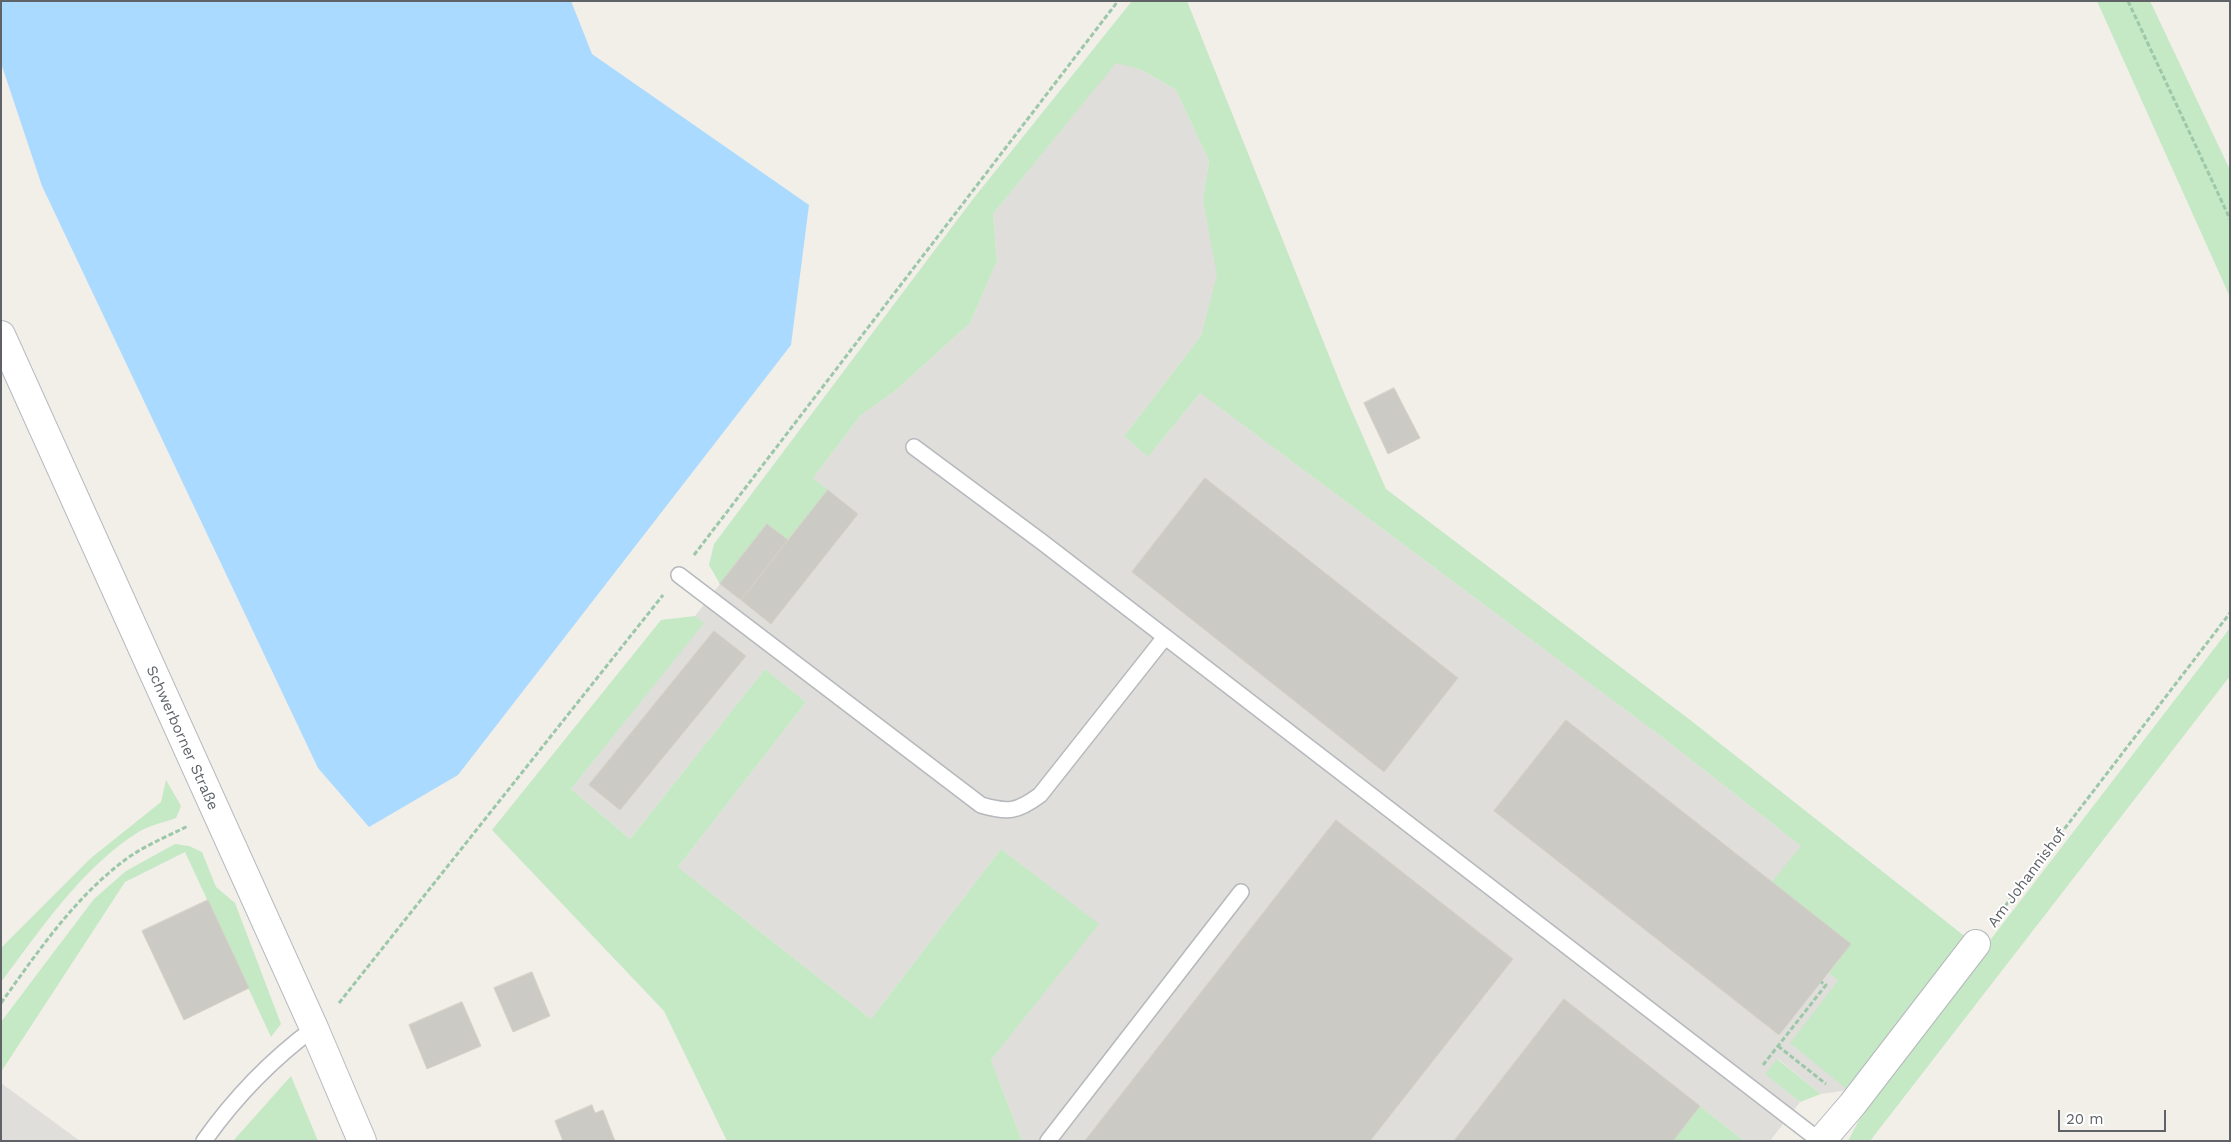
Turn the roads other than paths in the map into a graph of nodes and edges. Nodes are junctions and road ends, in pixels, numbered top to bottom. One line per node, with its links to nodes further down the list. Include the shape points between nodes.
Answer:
1 (1, 335): 7 (street, Schwerborner Straße)
2 (914, 447): 4 (lane)
3 (679, 575): 4 (lane, via 981,805 1002,811 1022,808 1040,795)
4 (1165, 637): 11 (lane)
5 (1241, 892): 10 (lane)
6 (1976, 944): 11 (street, via 1852,1105)
7 (314, 1028): 8 (lane, via 266,1067 240,1094); 9 (street, Schwerborner Straße)
8 (204, 1141)
9 (362, 1141)
10 (1048, 1141)
11 (1820, 1141)

